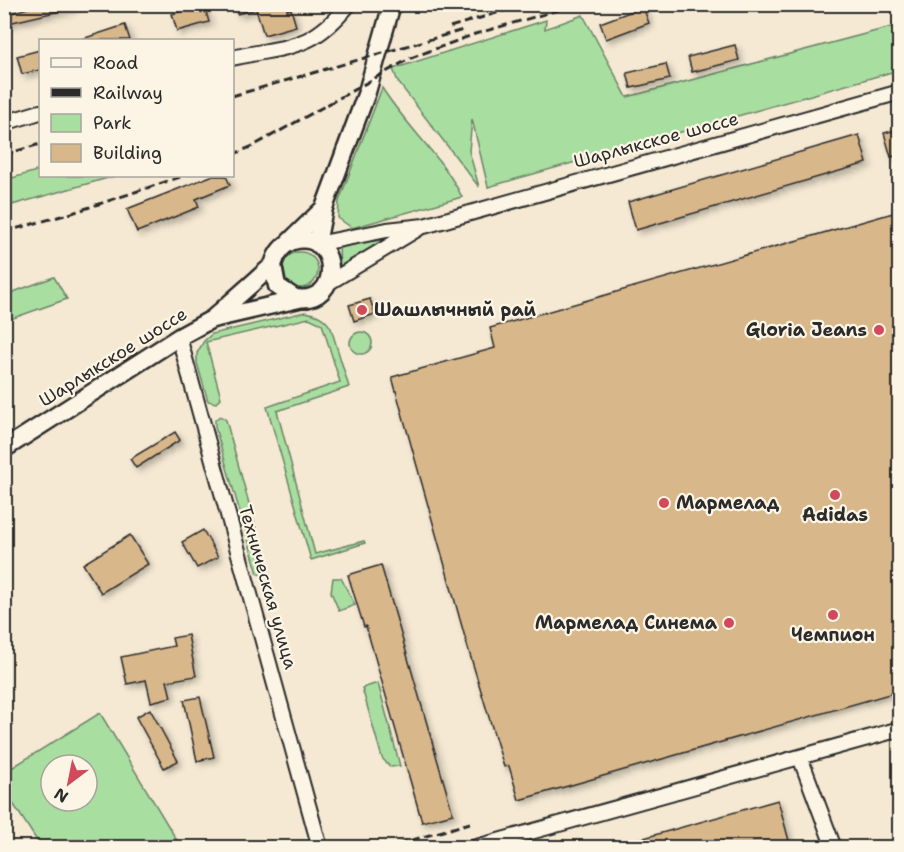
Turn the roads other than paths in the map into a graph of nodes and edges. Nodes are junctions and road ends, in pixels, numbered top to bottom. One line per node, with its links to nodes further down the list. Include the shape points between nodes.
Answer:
1 (349, 4): 3 (street, via 330,27 306,43)
2 (392, 4): 7 (main road, via 367,92)
3 (234, 58)
4 (900, 92): 8 (street, Шарлыкское шоссе)
5 (39, 112): 6 (street)
6 (4, 123)
7 (324, 208): 9 (main road); 10 (main road)
8 (423, 226): 10 (street, Шарлыкское шоссе); 12 (street, Шарлыкское шоссе)
9 (287, 244): 10 (main road, via 302,240); 11 (main road)
10 (317, 244): 12 (main road, via 330,261)
11 (273, 265): 13 (main road, via 277,286); 14 (main road, Шарлыкское шоссе)
12 (328, 283): 13 (main road, via 316,295)
13 (300, 299): 14 (main road, Шарлыкское шоссе)
14 (212, 319): 15 (main road, Шарлыкское шоссе)
15 (179, 337): 16 (main road, Шарлыкское шоссе); 19 (street, Техническая улица)
16 (4, 449)
17 (900, 729): 18 (street)
18 (800, 757): 20 (street); 21 (street)
19 (320, 848)
20 (474, 848)
21 (834, 848)

